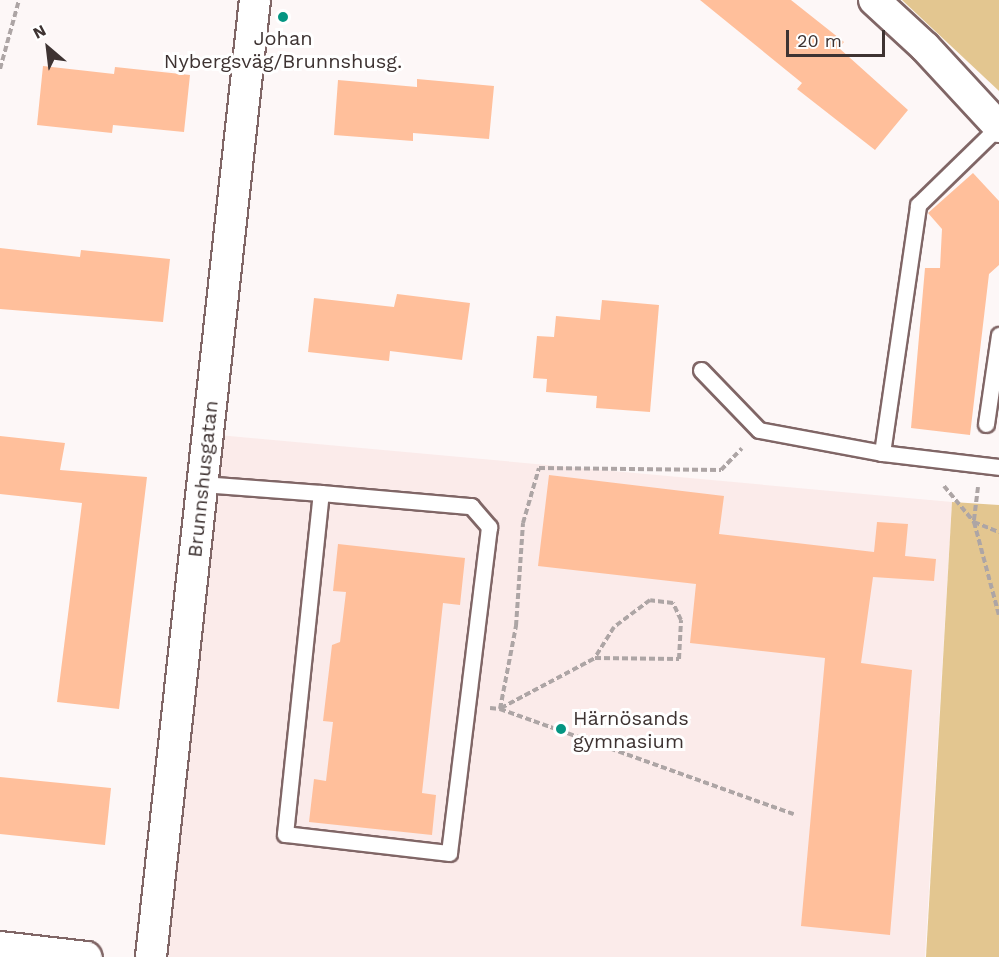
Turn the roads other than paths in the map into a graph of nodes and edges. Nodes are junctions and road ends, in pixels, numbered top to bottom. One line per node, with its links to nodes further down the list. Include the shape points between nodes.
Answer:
1 (255, 0): 9 (street, Brunnshusgatan)
2 (874, 0): 3 (street, via 925,47)
3 (999, 127): 7 (lane, via 918,205)
4 (999, 335): 6 (lane)
5 (701, 370): 7 (lane, via 759,430)
6 (986, 424)
7 (882, 453): 8 (lane)
8 (999, 467)
9 (202, 484): 10 (lane); 13 (street, Brunnshusgatan)
10 (321, 493): 10 (lane, via 471,506 489,527 449,853 285,834)
11 (0, 947): 12 (street)
12 (86, 957)
13 (151, 957)

